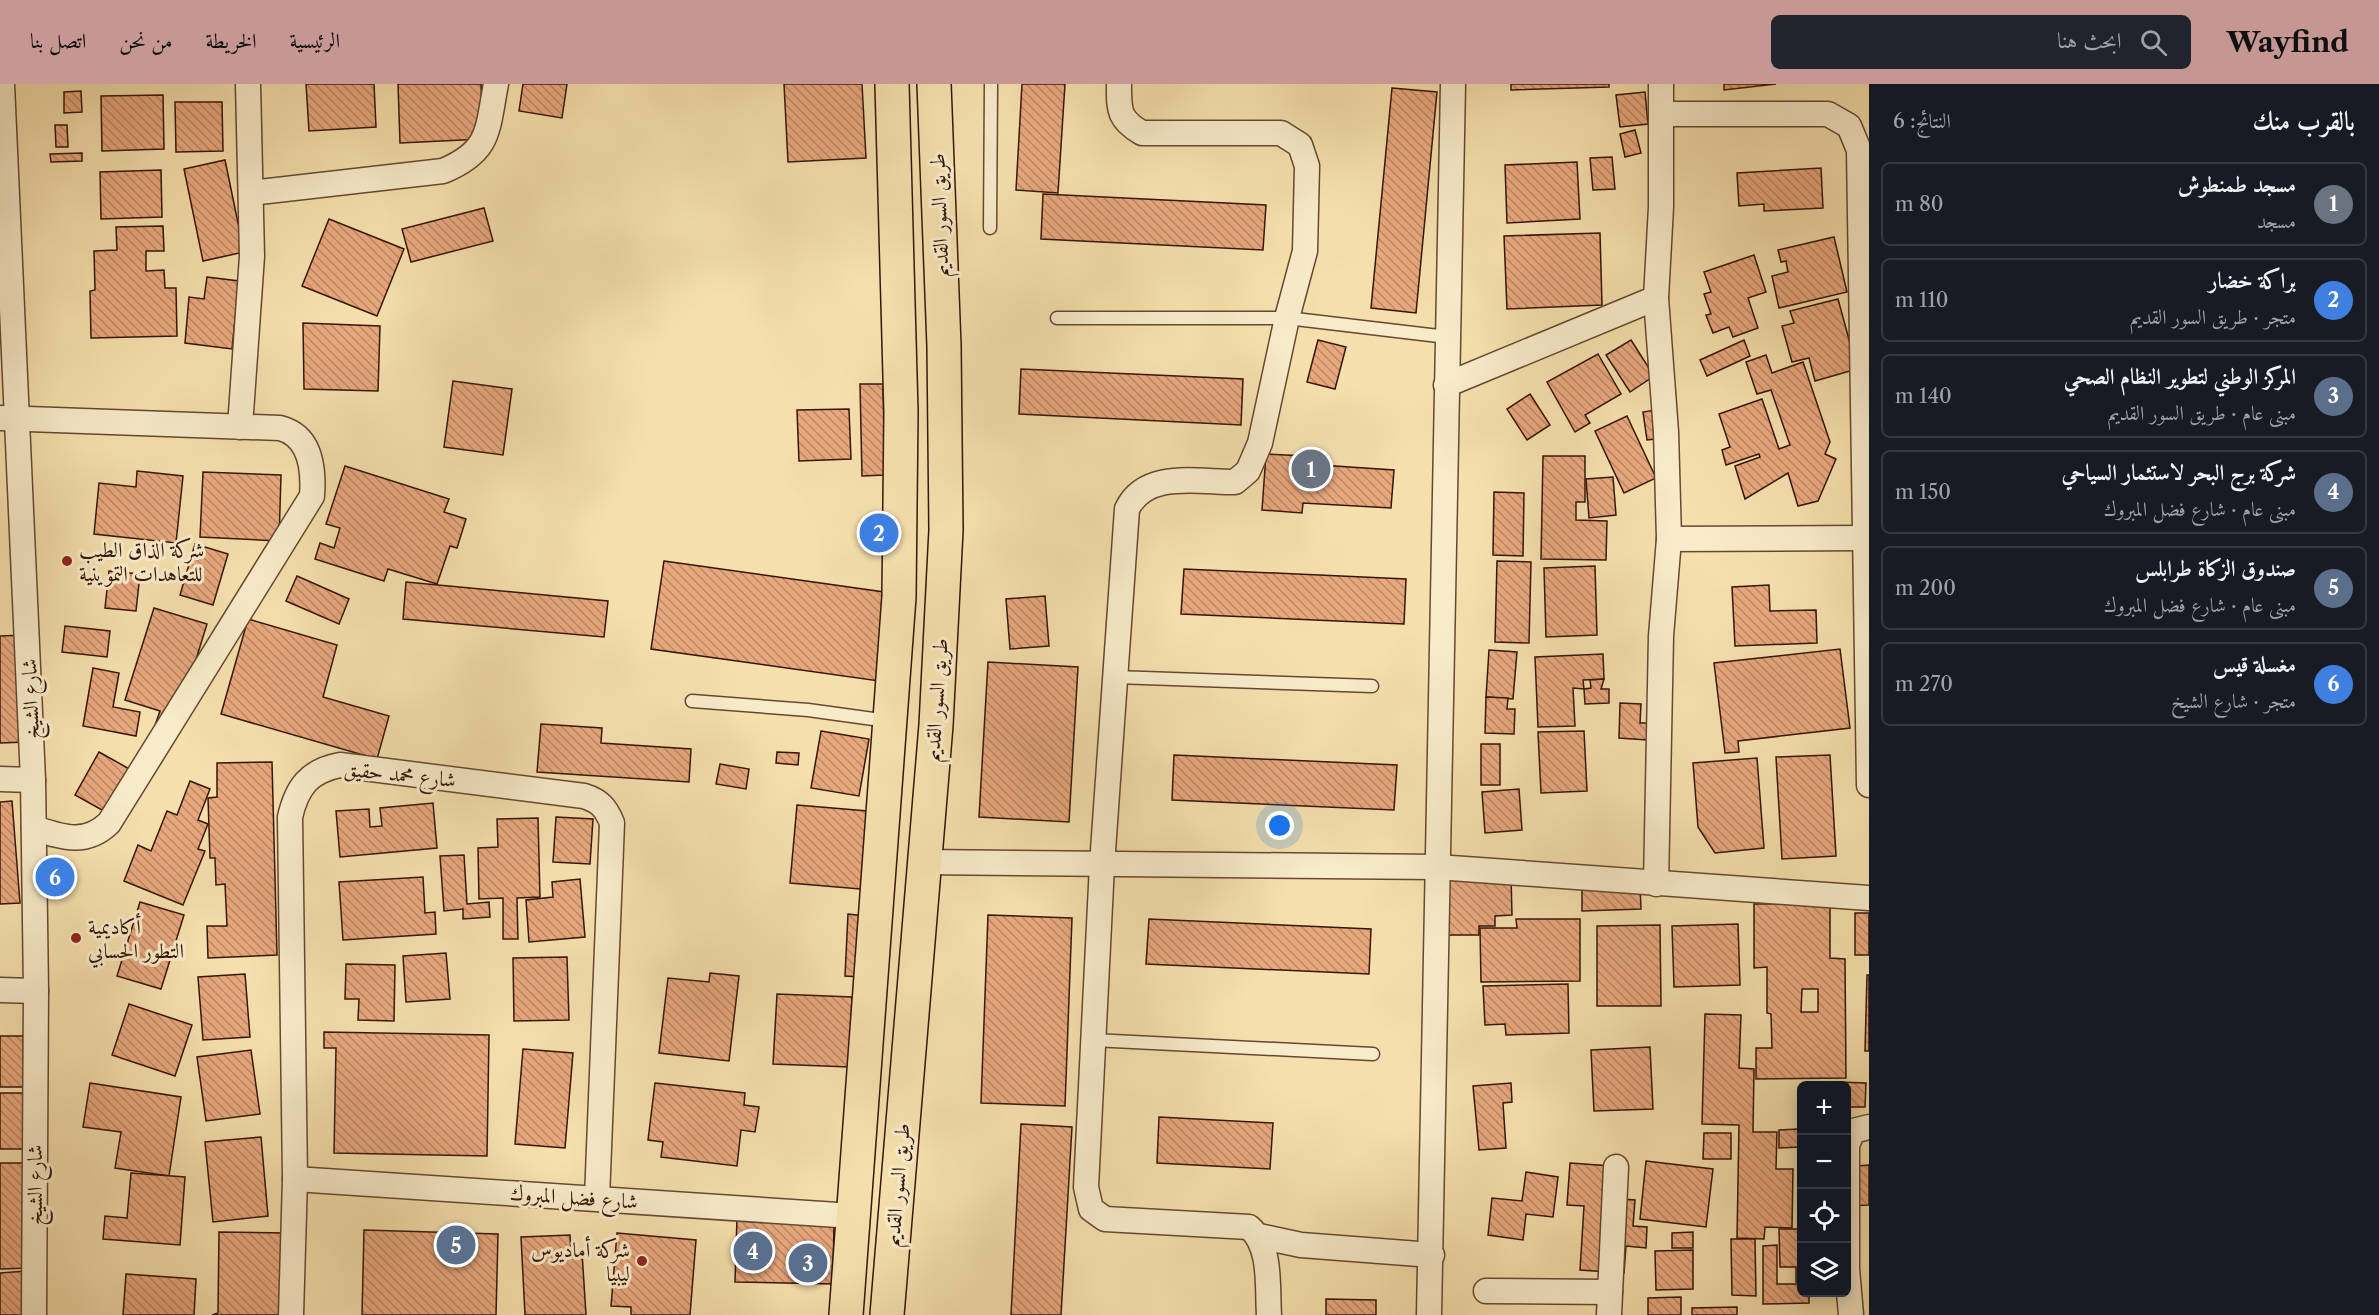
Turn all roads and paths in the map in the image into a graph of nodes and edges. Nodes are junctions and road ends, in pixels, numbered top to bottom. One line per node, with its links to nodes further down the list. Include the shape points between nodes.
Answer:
1 (2, 84): 18 (street, شارع الشيخ)
2 (248, 84): 11 (street)
3 (496, 84): 11 (street, via 485,138 466,161 443,171)
4 (892, 84): 25 (main road, طريق السور القديم, via 901,502 899,597)
5 (934, 84): 26 (main road, طريق السور القديم, via 946,519)
6 (991, 84): 12 (lane)
7 (1119, 84): 15 (street, via 1119,111 1127,124 1142,133 1281,133 1300,146 1307,166 1305,250)
8 (1453, 84): 16 (street)
9 (1661, 84): 10 (street)
10 (1663, 114): 13 (street); 20 (street, via 1828,114 1849,126 1859,150)
11 (251, 193): 19 (street, via 249,330)
12 (990, 228)
13 (1656, 298): 17 (street); 21 (street)
14 (1057, 318): 15 (lane)
15 (1287, 318): 16 (lane); 22 (street, via 1260,443 1248,471 1235,482 1159,481 1134,494 1127,509)
16 (1447, 337): 17 (street)
17 (1446, 385): 33 (street)
18 (8, 418): 19 (street); 28 (street, شارع الشيخ)
19 (240, 428): 30 (street, via 290,430 302,441 314,473 312,496 109,823 93,835 70,840)
20 (1863, 538): 21 (street); 29 (street)
21 (1669, 539): 34 (street, via 1661,636)
22 (1115, 677): 23 (lane); 32 (street)
23 (1372, 686)
24 (692, 701): 25 (lane)
25 (888, 721): 26 (main road); 44 (main road, طريق السور القديم)
26 (936, 725): 31 (main road, طريق السور القديم)
27 (0, 779): 28 (street)
28 (33, 780): 30 (street, شارع الشيخ)
29 (1869, 785)
30 (34, 828): 37 (street, شارع الشيخ)
31 (923, 862): 32 (street); 52 (main road, طريق السور القديم)
32 (1102, 865): 33 (street); 38 (street)
33 (1437, 867): 34 (street); 46 (street)
34 (1656, 884): 35 (street)
35 (1869, 898)
36 (0, 990): 37 (street)
37 (36, 991): 49 (street, شارع الشيخ)
38 (1093, 1040): 39 (lane); 45 (street, via 1086,1187 1091,1209 1105,1219 1249,1227)
39 (1373, 1054)
40 (1869, 1127): 55 (street, via 1853,1131 1846,1145)
41 (1616, 1167): 48 (street)
42 (295, 1179): 43 (street, شارع فضل المبروك); 43 (street, شارع محمد حقيق, via 290,817 301,784 323,768 340,765 584,796 607,811 612,824); 50 (street, شارع محمد حقيق)
43 (597, 1198): 44 (street, شارع فضل المبروك)
44 (853, 1216): 51 (main road, طريق السور القديم)
45 (1259, 1236): 46 (street, via 1301,1245); 53 (street, via 1264,1249)
46 (1432, 1255): 54 (street)
47 (1486, 1291): 48 (street)
48 (1610, 1304)
49 (34, 1315)
50 (291, 1315)
51 (846, 1315)
52 (887, 1315)
53 (1269, 1315)
54 (1429, 1315)
55 (1851, 1315)

